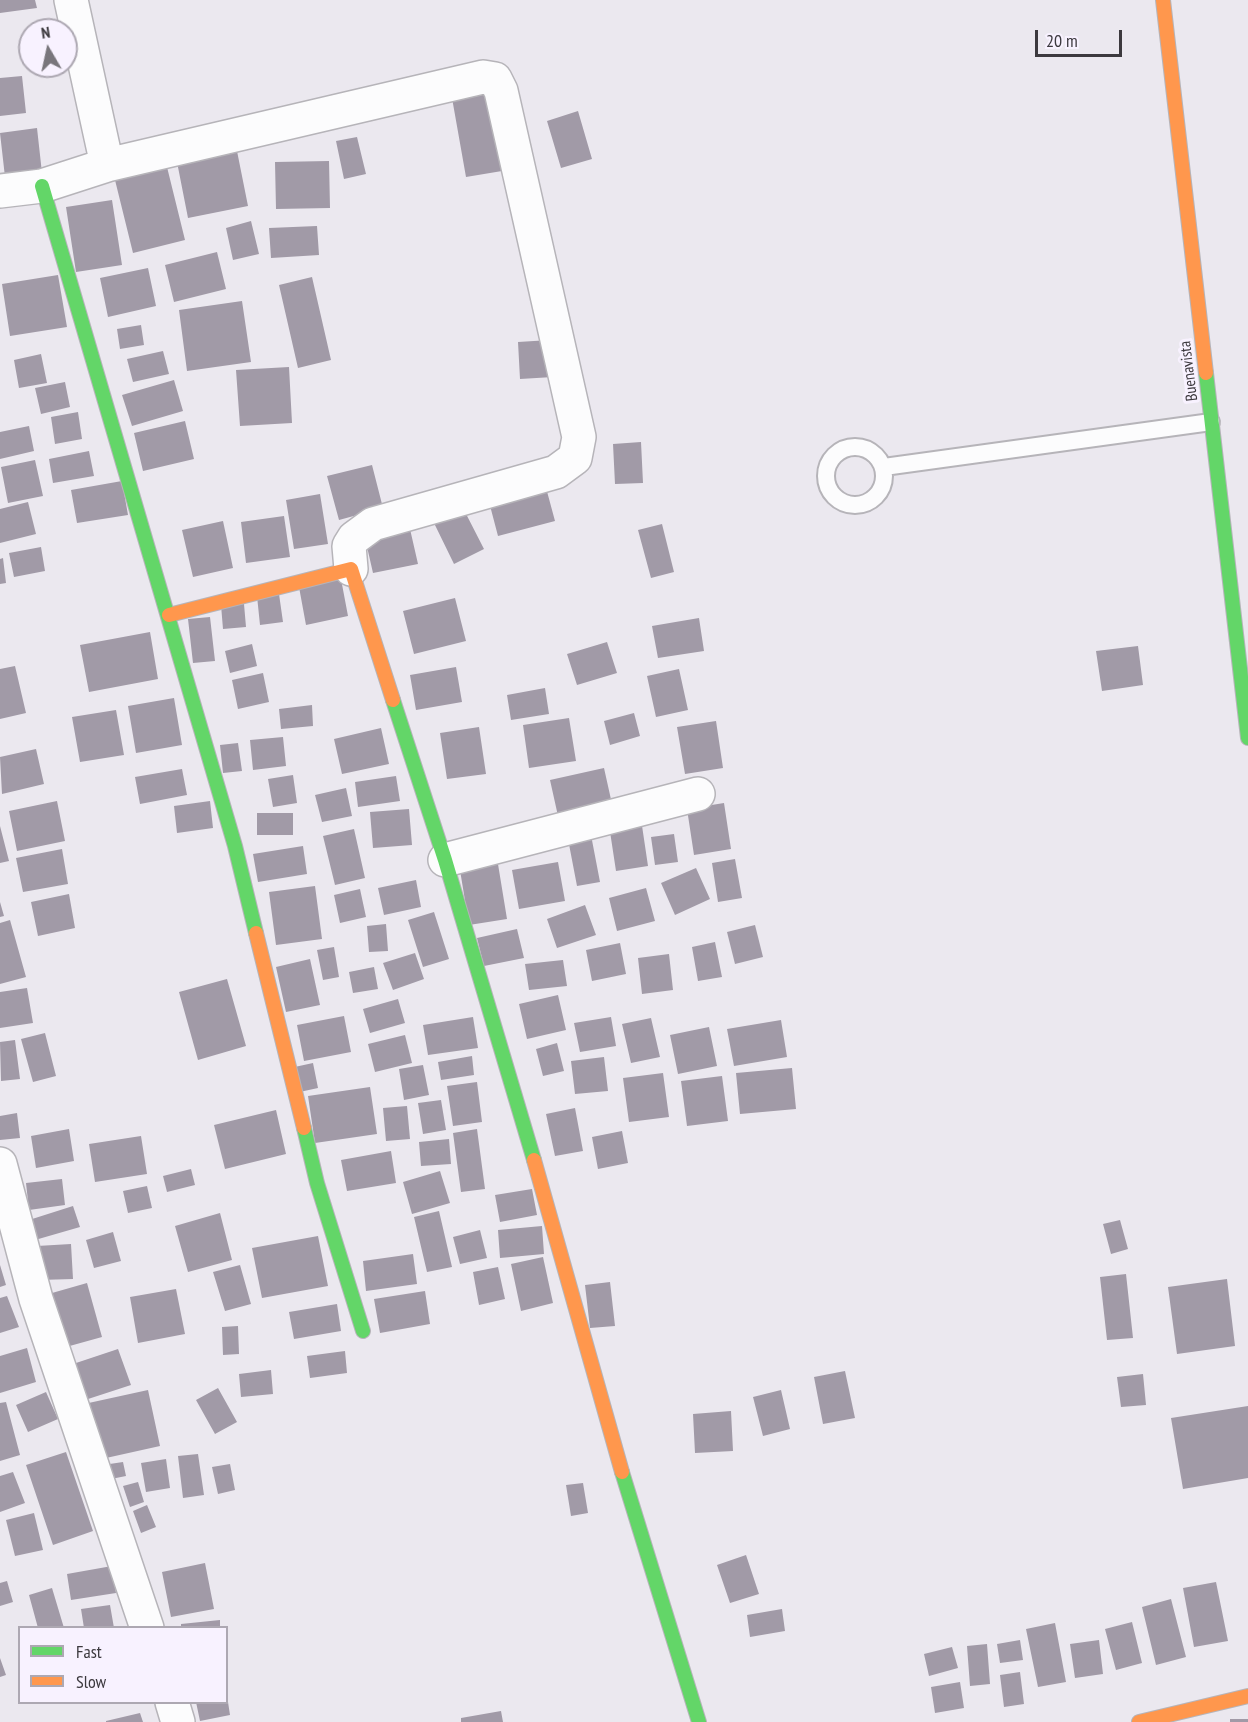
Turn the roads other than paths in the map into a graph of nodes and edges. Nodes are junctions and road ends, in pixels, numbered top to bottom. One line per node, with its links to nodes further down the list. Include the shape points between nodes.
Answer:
1 (71, 0): 3 (street)
2 (1163, 0): 6 (street, Buenavista)
3 (107, 165): 4 (street); 8 (street, via 483,77 495,79 501,91 579,438 575,458 556,472 373,524 349,546)
4 (42, 186): 5 (street); 9 (street)
5 (0, 191)
6 (1211, 422): 7 (lane); 10 (street, Buenavista)
7 (884, 467)
8 (351, 569): 9 (street); 12 (street)
9 (169, 615): 14 (street, via 235,846 316,1183)
10 (1248, 738)
11 (698, 794): 12 (street)
12 (445, 860): 19 (street, via 609,1429)
13 (0, 1164): 15 (street, via 36,1299)
14 (363, 1331)
15 (146, 1626)
16 (1248, 1696): 20 (street)
17 (173, 1704): 18 (street)
18 (178, 1722)
19 (699, 1722)
20 (1139, 1722)

